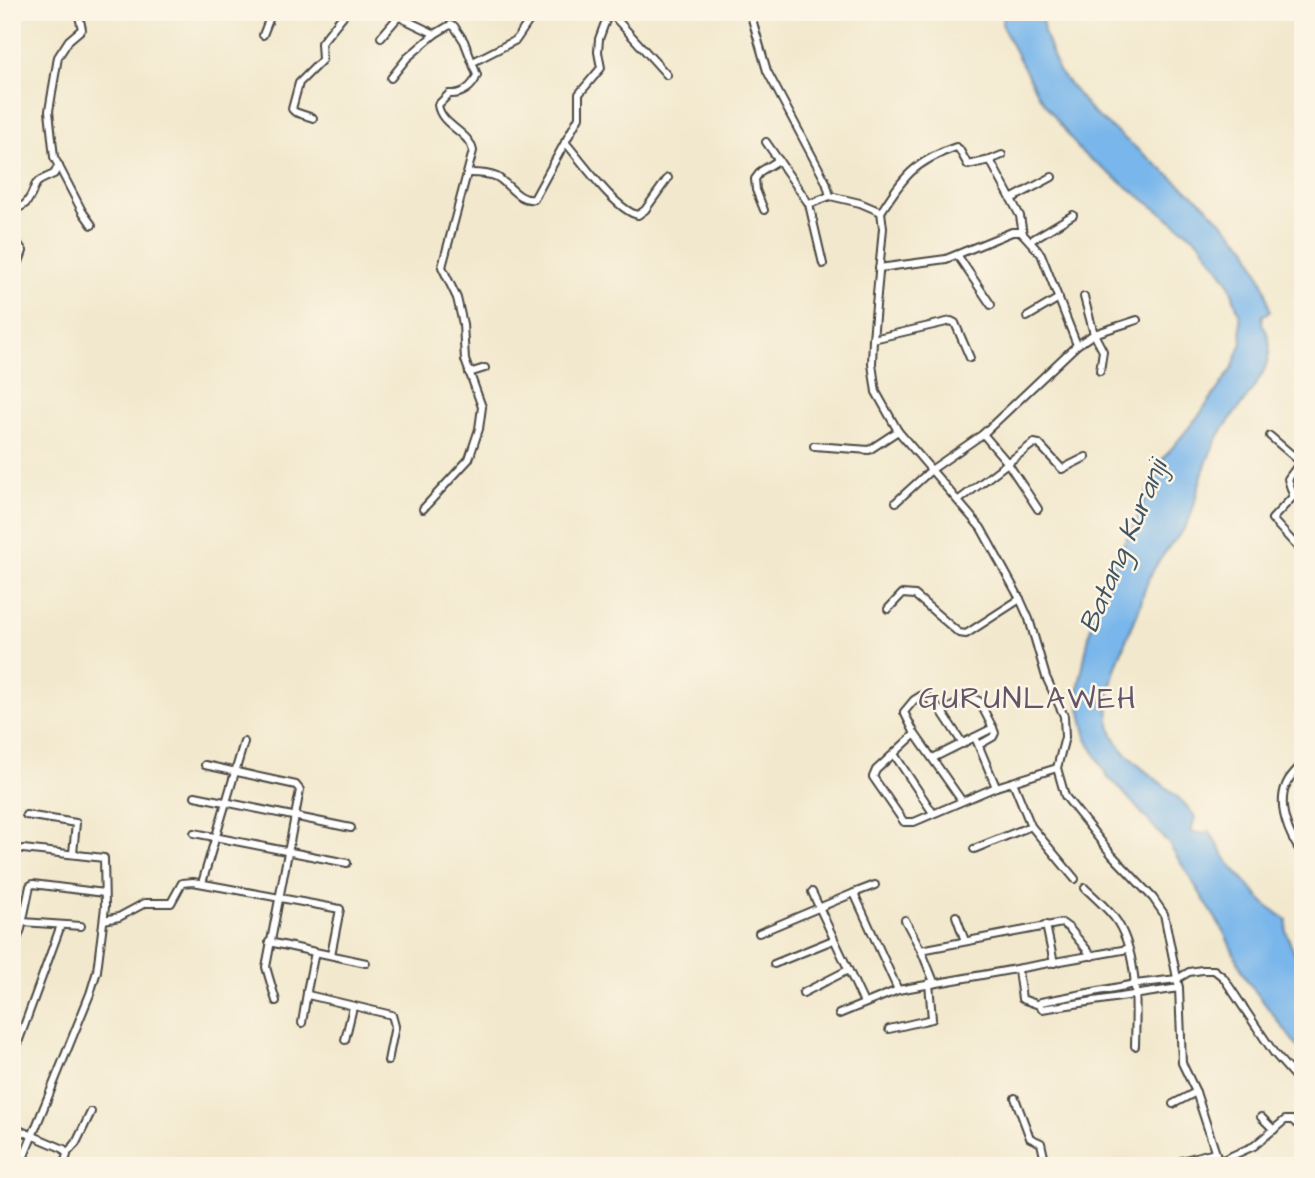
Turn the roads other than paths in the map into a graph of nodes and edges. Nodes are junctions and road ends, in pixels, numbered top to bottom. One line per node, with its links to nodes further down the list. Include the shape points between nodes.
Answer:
1 (78, 12): 21 (street, via 82,29 62,48 49,100 52,150)
2 (272, 12): 10 (street)
3 (346, 12): 15 (street, via 321,43 321,61 295,93 292,109)
4 (389, 12): 8 (street)
5 (535, 12): 12 (street, via 516,40)
6 (610, 12): 13 (street); 16 (street, via 599,39 601,68 579,94 579,117)
7 (750, 12): 25 (street, via 767,71)
8 (399, 16): 9 (street); 11 (street)
9 (435, 34): 12 (street, via 454,26); 14 (street)
10 (263, 35)
11 (381, 37)
12 (473, 62): 22 (street, via 477,75 473,84 438,104 445,119 472,146)
13 (667, 75)
14 (391, 78)
15 (313, 118)
16 (565, 142): 22 (street, via 534,199 521,197 490,174); 24 (street, via 635,215 645,210)
17 (766, 142): 19 (street)
18 (1002, 155): 20 (street)
19 (779, 160): 27 (street); 28 (street, via 755,179)
20 (990, 160): 26 (street); 30 (street, via 968,165 956,147 933,155 902,179)
21 (59, 165): 29 (street, via 54,174 38,180 26,202); 32 (street)
22 (469, 173): 51 (street, via 442,267 462,316)
23 (1052, 177): 26 (street)
24 (668, 178)
25 (830, 196): 27 (street); 30 (street)
26 (1011, 199): 33 (street)
27 (809, 204): 38 (street)
28 (764, 210)
29 (12, 212)
30 (881, 212): 39 (street)
31 (1073, 215): 35 (street)
32 (92, 225)
33 (1023, 234): 35 (street); 36 (street, via 1012,232)
34 (12, 235): 37 (street, via 23,251)
35 (1030, 240): 41 (street, via 1041,254)
36 (958, 256): 39 (street); 42 (street)
37 (19, 262)
38 (823, 264)
39 (879, 268): 46 (street)
40 (1084, 297): 45 (street)
41 (1059, 298): 43 (street); 47 (street)
42 (991, 305)
43 (1027, 317)
44 (1138, 320): 45 (street)
45 (1094, 334): 47 (street); 50 (street, via 1103,351)
46 (873, 339): 48 (street, via 951,321); 52 (street, via 874,387)
47 (1077, 345): 53 (street)
48 (970, 358)
49 (485, 368): 51 (street)
50 (1100, 371)
51 (470, 373): 63 (street, via 482,408 473,448 461,470)
52 (898, 431): 55 (street, via 869,450); 58 (street)
53 (983, 434): 57 (street); 58 (street)
54 (1270, 436): 60 (street, via 1298,460 1288,479)
55 (814, 446)
56 (1086, 457): 57 (street, via 1062,470 1034,443)
57 (1007, 462): 61 (street); 64 (street)
58 (931, 470): 61 (street); 62 (street)
59 (1303, 486): 60 (street)
60 (1293, 495): 65 (street, via 1272,519)
61 (959, 500): 66 (street, via 981,528)
62 (896, 502)
63 (423, 509)
64 (1038, 509)
65 (1303, 553)
66 (1020, 599): 67 (street, via 966,634 915,595 902,594); 79 (street, via 1064,716 1065,737)
67 (888, 609)
68 (942, 712): 69 (street, via 972,697 979,701); 70 (street, via 920,695 904,710); 73 (street)
69 (993, 728): 71 (street); 74 (street, via 993,737)
70 (915, 734): 75 (street); 76 (street)
71 (975, 737): 73 (street); 74 (street)
72 (244, 742): 80 (street)
73 (963, 744): 76 (street)
74 (979, 745): 82 (street)
75 (894, 754): 86 (street); 86 (street, via 873,774 876,784 904,822)
76 (933, 758): 84 (street)
77 (1303, 763): 94 (street, via 1286,787 1284,814)
78 (205, 765): 80 (street)
79 (1057, 768): 81 (street); 134 (street, via 1069,803 1161,908)
80 (236, 773): 85 (street); 88 (street, via 296,785 300,790)
81 (1013, 782): 82 (street); 89 (street)
82 (996, 787): 84 (street)
83 (195, 796): 85 (street)
84 (962, 801): 86 (street)
85 (226, 803): 88 (street); 93 (street)
86 (933, 813)
87 (26, 815): 98 (street, via 76,823)
88 (295, 818): 90 (street); 97 (street)
89 (1031, 826): 96 (street); 101 (street)
90 (351, 828)
91 (1303, 832): 94 (street)
92 (194, 833): 93 (street)
93 (216, 839): 97 (street); 102 (street)
94 (1293, 840): 99 (street)
95 (23, 849): 98 (street)
96 (974, 849)
97 (288, 851): 100 (street); 108 (street)
98 (73, 853): 105 (street, via 105,859)
99 (1303, 855)
100 (347, 863)
101 (1075, 878)
102 (202, 884): 108 (street); 113 (street, via 187,881 171,904 145,903)
103 (875, 884): 107 (street)
104 (1085, 888): 123 (street, via 1118,922)
105 (104, 892): 111 (street, via 33,884 27,890); 113 (street)
106 (812, 892): 110 (street)
107 (854, 893): 110 (street); 138 (street)
108 (278, 897): 122 (street); 127 (street, via 340,909)
109 (12, 907): 111 (street)
110 (820, 907): 119 (street); 120 (street)
111 (24, 910): 115 (street)
112 (956, 916): 121 (street)
113 (104, 920): 164 (street, via 90,994)
114 (905, 920): 124 (street)
115 (22, 922): 116 (street); 126 (street)
116 (61, 925): 118 (street); 150 (street)
117 (1046, 925): 121 (street); 128 (street, via 1064,924); 130 (street)
118 (81, 926)
119 (759, 933)
120 (833, 940): 131 (street); 132 (street)
121 (965, 941): 124 (street)
122 (270, 942): 125 (street); 143 (street, via 266,974)
123 (1128, 949): 128 (street); 136 (street)
124 (921, 950): 135 (street)
125 (315, 952): 127 (street); 139 (street)
126 (12, 953)
127 (331, 954): 129 (street)
128 (1092, 956): 130 (street)
129 (366, 963)
130 (1054, 963): 133 (street)
131 (774, 964)
132 (848, 970): 140 (street); 144 (street)
133 (1018, 970): 135 (street); 142 (street, via 1022,999 1044,1009)
134 (1177, 979): 136 (street); 137 (street); 155 (street, via 1208,969 1223,977)
135 (931, 983): 138 (street); 149 (street, via 932,1019)
136 (1135, 984): 141 (street); 142 (street)
137 (1179, 988): 141 (street); 156 (street, via 1181,1056)
138 (898, 990): 144 (street)
139 (307, 993): 145 (street); 147 (street)
140 (803, 993)
141 (1136, 993): 142 (street); 152 (street)
142 (1086, 998)
143 (276, 1001)
144 (864, 1003): 146 (street)
145 (353, 1007): 151 (street); 154 (street, via 392,1015 395,1026)
146 (839, 1014)
147 (302, 1023)
148 (12, 1027): 150 (street)
149 (889, 1029)
150 (21, 1031): 153 (street)
151 (345, 1040)
152 (1135, 1046)
153 (12, 1059)
154 (387, 1061)
155 (1303, 1086)
156 (1196, 1092): 158 (street); 165 (street)
157 (1015, 1098): 170 (street, via 1030,1138 1041,1143)
158 (1173, 1104)
159 (91, 1112): 166 (street)
160 (1261, 1117): 163 (street)
161 (12, 1128): 164 (street)
162 (1303, 1129): 163 (street, via 1285,1120)
163 (1274, 1130): 167 (street)
164 (33, 1136): 166 (street); 168 (street)
165 (1216, 1152): 167 (street); 171 (street, via 1181,1161)
166 (67, 1153): 169 (street)
167 (1219, 1164)
168 (19, 1166)
169 (63, 1166)
170 (1046, 1166)
171 (1182, 1166)

